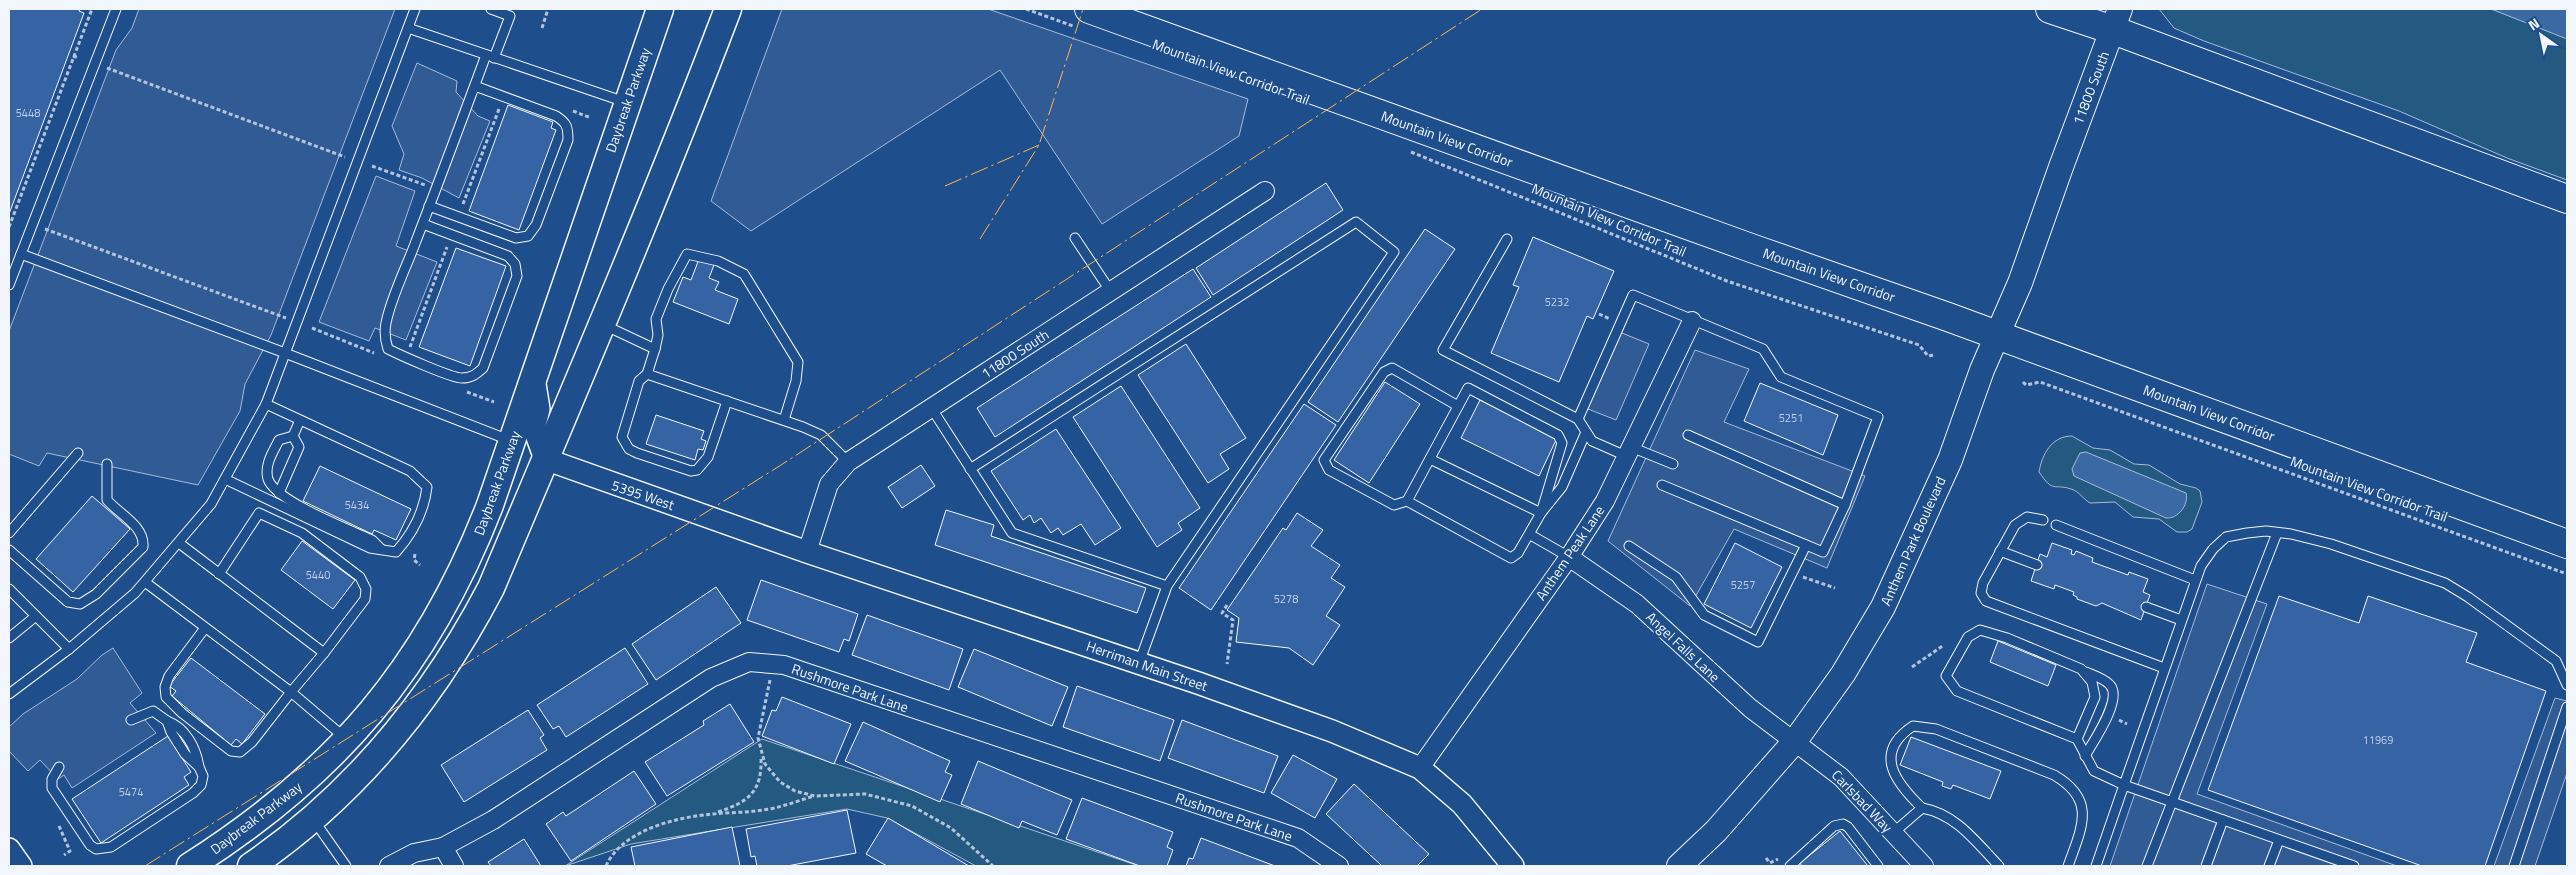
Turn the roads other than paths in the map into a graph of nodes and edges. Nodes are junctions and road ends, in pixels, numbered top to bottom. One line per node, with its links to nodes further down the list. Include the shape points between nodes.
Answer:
1 (116, 9): 21 (lane)
2 (415, 9): 10 (lane)
3 (491, 9): 7 (lane)
4 (660, 9): 13 (main road, Daybreak Parkway)
5 (728, 9): 25 (main road)
6 (2050, 9): 9 (highway)
7 (511, 12): 11 (lane)
8 (1083, 18): 26 (highway, Mountain View Corridor)
9 (2116, 19): 14 (main road, 11800 South); 16 (highway)
10 (408, 28): 11 (lane); 28 (lane)
11 (490, 56): 12 (lane); 13 (lane)
12 (474, 86): 17 (lane); 17 (lane, via 556,116 568,128 568,140 536,225 528,236 516,238)
13 (627, 103): 30 (main road, Daybreak Parkway)
14 (2061, 167): 26 (main road, Anthem Park Boulevard, via 2020,283)
15 (1265, 191): 23 (street, 11800 South)
16 (2567, 199)
17 (429, 206): 18 (lane)
18 (423, 224): 18 (lane, via 386,321 384,337 388,349 461,378 474,376 483,368 517,276 515,264 508,256)
19 (1075, 238): 23 (lane)
20 (1507, 239): 35 (lane, via 1443,350)
21 (21, 254): 22 (lane); 28 (lane)
22 (9, 285)
23 (1111, 292): 34 (street, 11800 South)
24 (1692, 321): 35 (lane, via 1633,295); 42 (street, Anthem Peak Lane); 54 (lane, via 1763,349 1781,377 1878,417)
25 (603, 325): 27 (lane); 44 (main road)
26 (1996, 336): 63 (highway, Mountain View Corridor); 95 (main road, Anthem Park Boulevard, via 1950,460 1884,607 1843,674)
27 (655, 349): 29 (lane); 37 (lane, via 658,335 656,319 687,254 718,262 744,274 798,362 796,381)
28 (285, 353): 32 (lane); 41 (lane)
29 (647, 374): 31 (lane); 31 (lane, via 639,381 622,437 629,449 637,453 691,471 697,470 708,458)
30 (534, 378): 41 (main road, Daybreak Parkway); 44 (street, via 539,409 534,429)
31 (727, 401): 37 (lane)
32 (266, 404): 36 (lane); 50 (lane)
33 (1458, 406): 45 (lane); 53 (lane, via 1392,368 1384,372 1324,460 1329,470 1394,505); 55 (lane, via 1468,388 1558,434 1562,443)
34 (932, 409): 46 (street, 11800 South); 49 (lane)
35 (1578, 419): 38 (lane)
36 (300, 420): 40 (lane); 67 (lane, via 410,471 427,487 424,506 407,539 396,552)
37 (784, 420): 46 (lane, via 821,435)
38 (1586, 432): 42 (lane, via 1592,441); 55 (lane, via 1562,487)
39 (1688, 435): 54 (lane)
40 (293, 436): 52 (lane, via 299,447); 52 (lane, via 279,440 267,465 268,480)
41 (512, 442): 76 (main road, via 521,458 520,470 509,512 486,565); 94 (main road, Daybreak Parkway, via 484,522 456,585 422,645)
42 (1629, 452): 48 (lane); 70 (street, Anthem Peak Lane, via 1605,500)
43 (78, 453): 59 (lane)
44 (546, 459): 58 (street, 5395 West); 76 (main road)
45 (1430, 459): 53 (lane); 55 (lane)
46 (848, 462): 69 (street, 11800 South, via 829,484)
47 (107, 464): 66 (lane, via 107,500 138,530 143,542 138,554 92,598 80,604 68,602)
48 (1673, 464)
49 (970, 468): 75 (lane, via 1012,533); 75 (lane, via 1356,222 1394,252)
50 (225, 479): 62 (lane, via 211,504); 67 (lane, via 370,548)
51 (1662, 484): 64 (lane)
52 (279, 494): 67 (lane, via 372,540)
53 (1407, 501): 61 (lane, via 1511,558)
54 (1845, 505): 64 (lane, via 1823,552)
55 (1541, 513): 61 (lane)
56 (2043, 520): 68 (lane, via 2034,516 2020,520)
57 (2056, 525): 73 (lane)
58 (742, 529): 69 (street, Herriman Main Street)
59 (9, 533)
60 (2277, 533): 73 (lane, via 2256,532 2226,537 2213,549); 88 (lane, via 2331,544 2445,583 2556,662); 100 (lane)
61 (1529, 534): 70 (lane)
62 (179, 543): 72 (lane); 74 (lane)
63 (2567, 544)
64 (1806, 545): 65 (lane, via 1758,642 1704,615 1676,577)
65 (1629, 546)
66 (9, 550)
67 (381, 550)
68 (2000, 551): 71 (lane); 86 (lane, via 1983,583 1981,593 1986,601)
69 (807, 552): 85 (street, Herriman Main Street)
70 (1569, 557): 95 (street, Angel Falls Lane, via 1637,604 1750,708); 98 (street, Anthem Peak Lane)
71 (2037, 565)
72 (219, 574): 84 (lane); 84 (lane, via 259,513 302,533 360,577 366,589 365,599)
73 (2195, 580): 80 (lane)
74 (145, 582): 81 (lane); 83 (lane)
75 (1168, 586): 85 (lane)
76 (491, 588): 102 (main road, via 458,648 415,711 365,770)
77 (9, 589): 79 (lane)
78 (2146, 607): 80 (lane)
79 (36, 616): 82 (lane); 83 (lane)
80 (2181, 620): 86 (lane)
81 (206, 628): 89 (lane); 89 (lane, via 169,676 166,697 231,751 240,752 252,742)
82 (9, 638)
83 (69, 649): 90 (lane)
84 (324, 653): 89 (lane)
85 (1139, 664): 98 (street, Herriman Main Street, via 1332,731)
86 (2164, 668): 99 (lane)
87 (2081, 669): 93 (lane, via 2092,682 2095,697); 93 (lane, via 1980,630 1968,637 1946,676 1957,691); 96 (lane, via 2110,684 2114,692 2111,710)
88 (2567, 685)
89 (291, 692): 94 (lane)
90 (9, 694)
91 (2567, 706): 128 (lane)
92 (131, 720): 97 (lane, via 153,711 167,720 185,754 199,767 203,776 201,785 193,793 103,850 96,849 90,845 52,788)
93 (2077, 739): 96 (lane)
94 (348, 741): 110 (main road, Daybreak Parkway, via 278,805)
95 (1795, 741): 104 (street, Carlsbad Way, via 1841,777); 117 (main road, Anthem Park Boulevard, via 1716,831)
96 (2085, 756): 99 (lane, via 2094,771)
97 (58, 767)
98 (1420, 768): 116 (street, Herriman Main Street, via 1462,804)
99 (2124, 785): 100 (lane); 123 (lane)
100 (2171, 801): 103 (lane); 124 (lane)
101 (1922, 808): 104 (lane); 121 (lane, via 1956,821); 122 (lane, via 1903,790 1892,772 1892,748 1898,736 1912,726 1936,730 2054,775 2069,784 2082,802 2083,823)
102 (312, 819): 111 (main road); 112 (lane)
103 (2224, 820): 105 (lane); 125 (lane)
104 (1893, 833): 120 (street, Carlsbad Way)
105 (2279, 840): 108 (lane); 126 (lane)
106 (443, 846): 113 (street, Rushmore Park Lane, via 414,853); 114 (street); 115 (street, Rushmore Park Lane, via 493,820 711,678 749,662 784,665 1298,838)
107 (9, 849): 109 (street)
108 (2327, 862): 127 (lane)
109 (21, 866)
110 (190, 866)
111 (251, 866)
112 (346, 866)
113 (389, 866)
114 (454, 866)
115 (1338, 866)
116 (1514, 866)
117 (1679, 866)
118 (1790, 866): 119 (lane, via 1834,826 1843,824)
119 (1878, 866)
120 (1924, 866)
121 (1999, 866)
122 (2068, 866)
123 (2096, 866)
124 (2147, 866)
125 (2206, 866)
126 (2269, 866)
127 (2354, 866)
128 (2514, 866)

